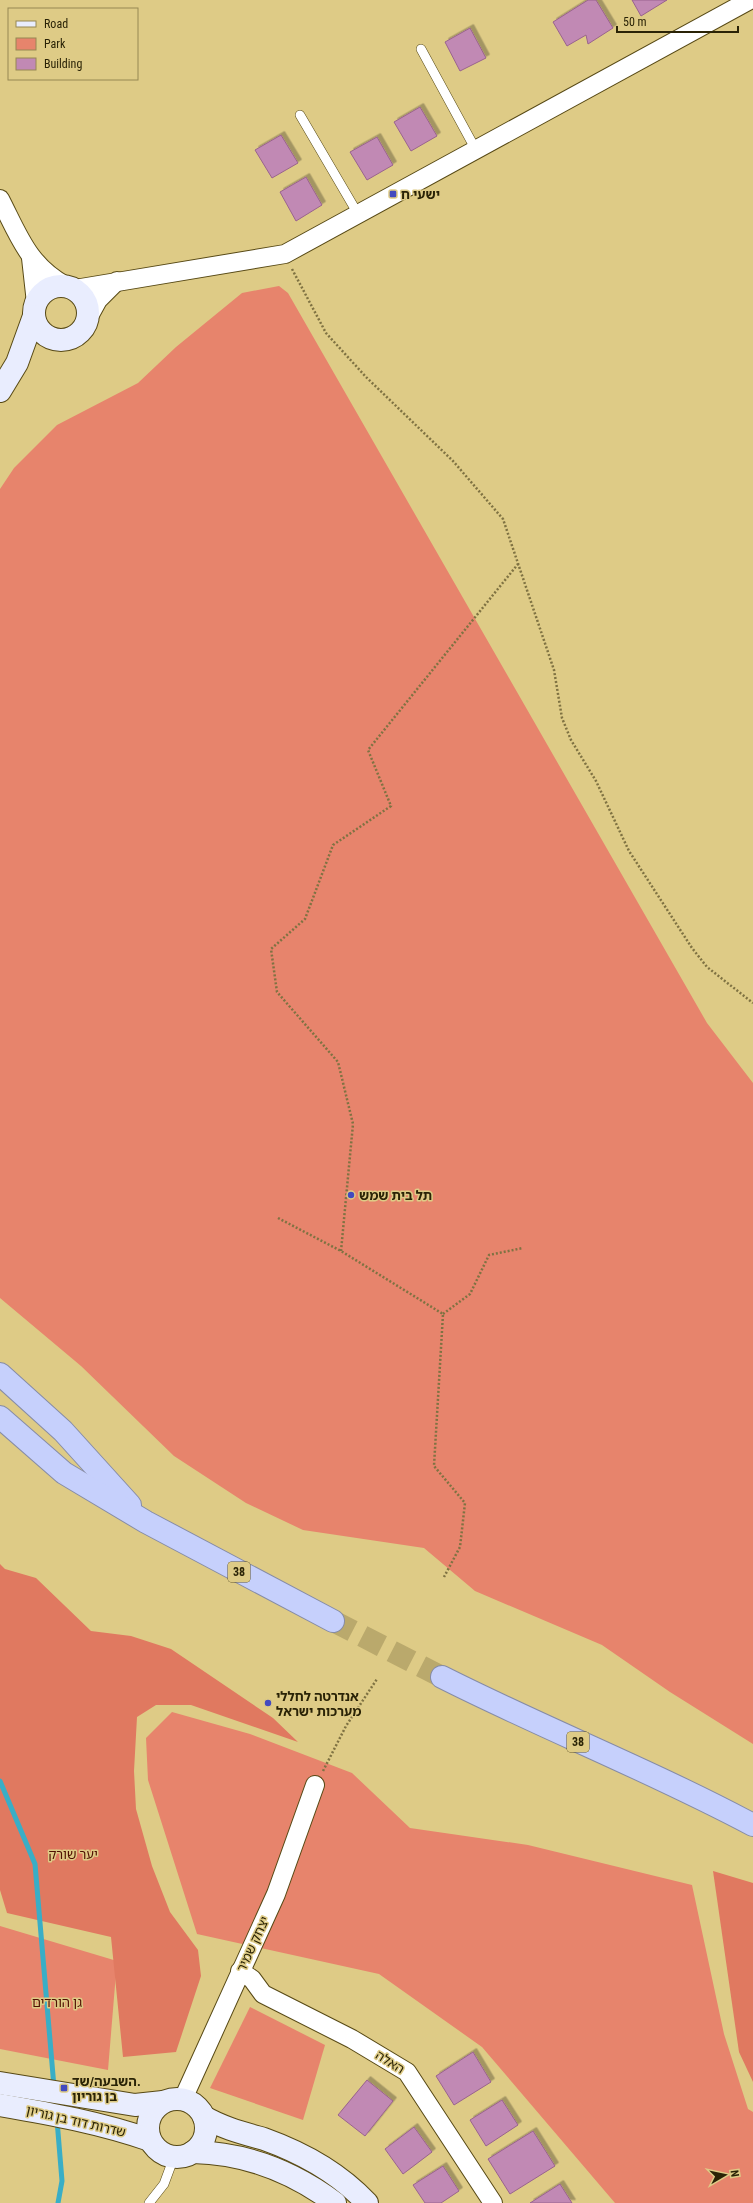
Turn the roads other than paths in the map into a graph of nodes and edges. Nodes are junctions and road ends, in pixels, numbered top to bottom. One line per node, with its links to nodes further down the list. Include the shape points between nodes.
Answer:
1 (750, 0): 4 (street)
2 (421, 49): 4 (lane)
3 (300, 115): 6 (lane)
4 (476, 150): 6 (street)
5 (0, 199): 7 (street)
6 (358, 214): 8 (street, via 285,254)
7 (31, 258): 9 (street, via 50,277); 10 (street)
8 (117, 281): 9 (street); 11 (street, via 98,300)
9 (70, 288): 10 (main road, via 50,288 43,293); 11 (main road, via 86,302)
10 (35, 310): 12 (main road, via 37,325 42,333); 13 (main road)
11 (87, 320): 12 (main road, via 77,335)
12 (59, 340): 13 (main road, via 35,348)
13 (17, 364): 14 (main road)
14 (0, 391)
15 (0, 1374): 17 (highway, 38, via 63,1431)
16 (0, 1417): 17 (highway, 38, via 64,1473)
17 (146, 1522): 18 (highway, 38)
18 (332, 1621)
19 (442, 1677): 21 (highway, 38)
20 (315, 1785): 24 (street, יצחק שמיר, via 276,1894)
21 (714, 1804): 22 (highway, 38); 23 (highway, 38)
22 (753, 1810)
23 (753, 1825)
24 (240, 1971): 26 (street, יצחק שמיר); 34 (street, האלה, via 252,1979 263,1994 352,2039 408,2072)
25 (0, 2083): 26 (main road, שדרות דוד בן גוריון, via 135,2105)
26 (173, 2101): 28 (main road, via 195,2106); 29 (main road, via 151,2115 148,2132)
27 (0, 2105): 29 (main road, שדרות דוד בן גוריון, via 116,2128)
28 (204, 2117): 30 (main road, via 205,2136 200,2146); 33 (main road, via 226,2128 264,2139 310,2159 352,2188)
29 (150, 2140): 30 (main road, via 156,2149 164,2154)
30 (184, 2155): 31 (lane); 32 (main road, via 221,2154 257,2161 299,2179)
31 (149, 2203)
32 (335, 2203)
33 (367, 2203)
34 (493, 2203)

